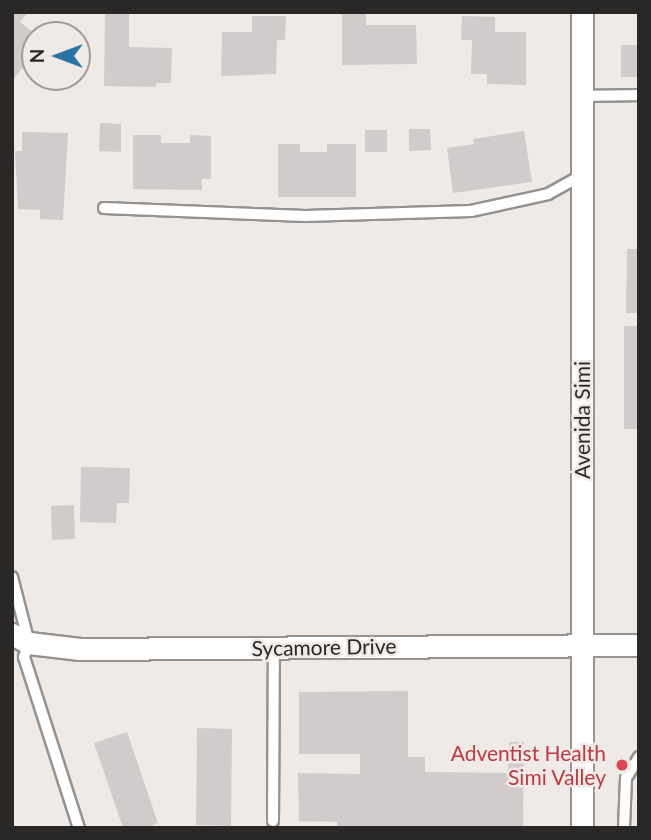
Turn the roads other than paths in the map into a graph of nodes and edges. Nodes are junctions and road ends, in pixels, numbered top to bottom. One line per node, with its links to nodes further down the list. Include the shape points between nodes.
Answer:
1 (582, 12): 3 (street, Avenida Simi)
2 (639, 95): 3 (lane)
3 (582, 96): 4 (street, Avenida Simi)
4 (582, 175): 5 (lane, via 548,194 471,211 305,216); 8 (street, Avenida Simi)
5 (104, 208)
6 (12, 576): 7 (lane)
7 (20, 639): 10 (street, Sycamore Drive, via 80,649); 13 (lane)
8 (582, 645): 9 (street, Sycamore Drive); 10 (street, Sycamore Drive); 14 (street, Avenida Simi)
9 (639, 645)
10 (274, 648): 12 (lane)
11 (639, 757): 15 (lane, via 626,778)
12 (272, 821)
13 (79, 828)
14 (582, 828)
15 (624, 828)

